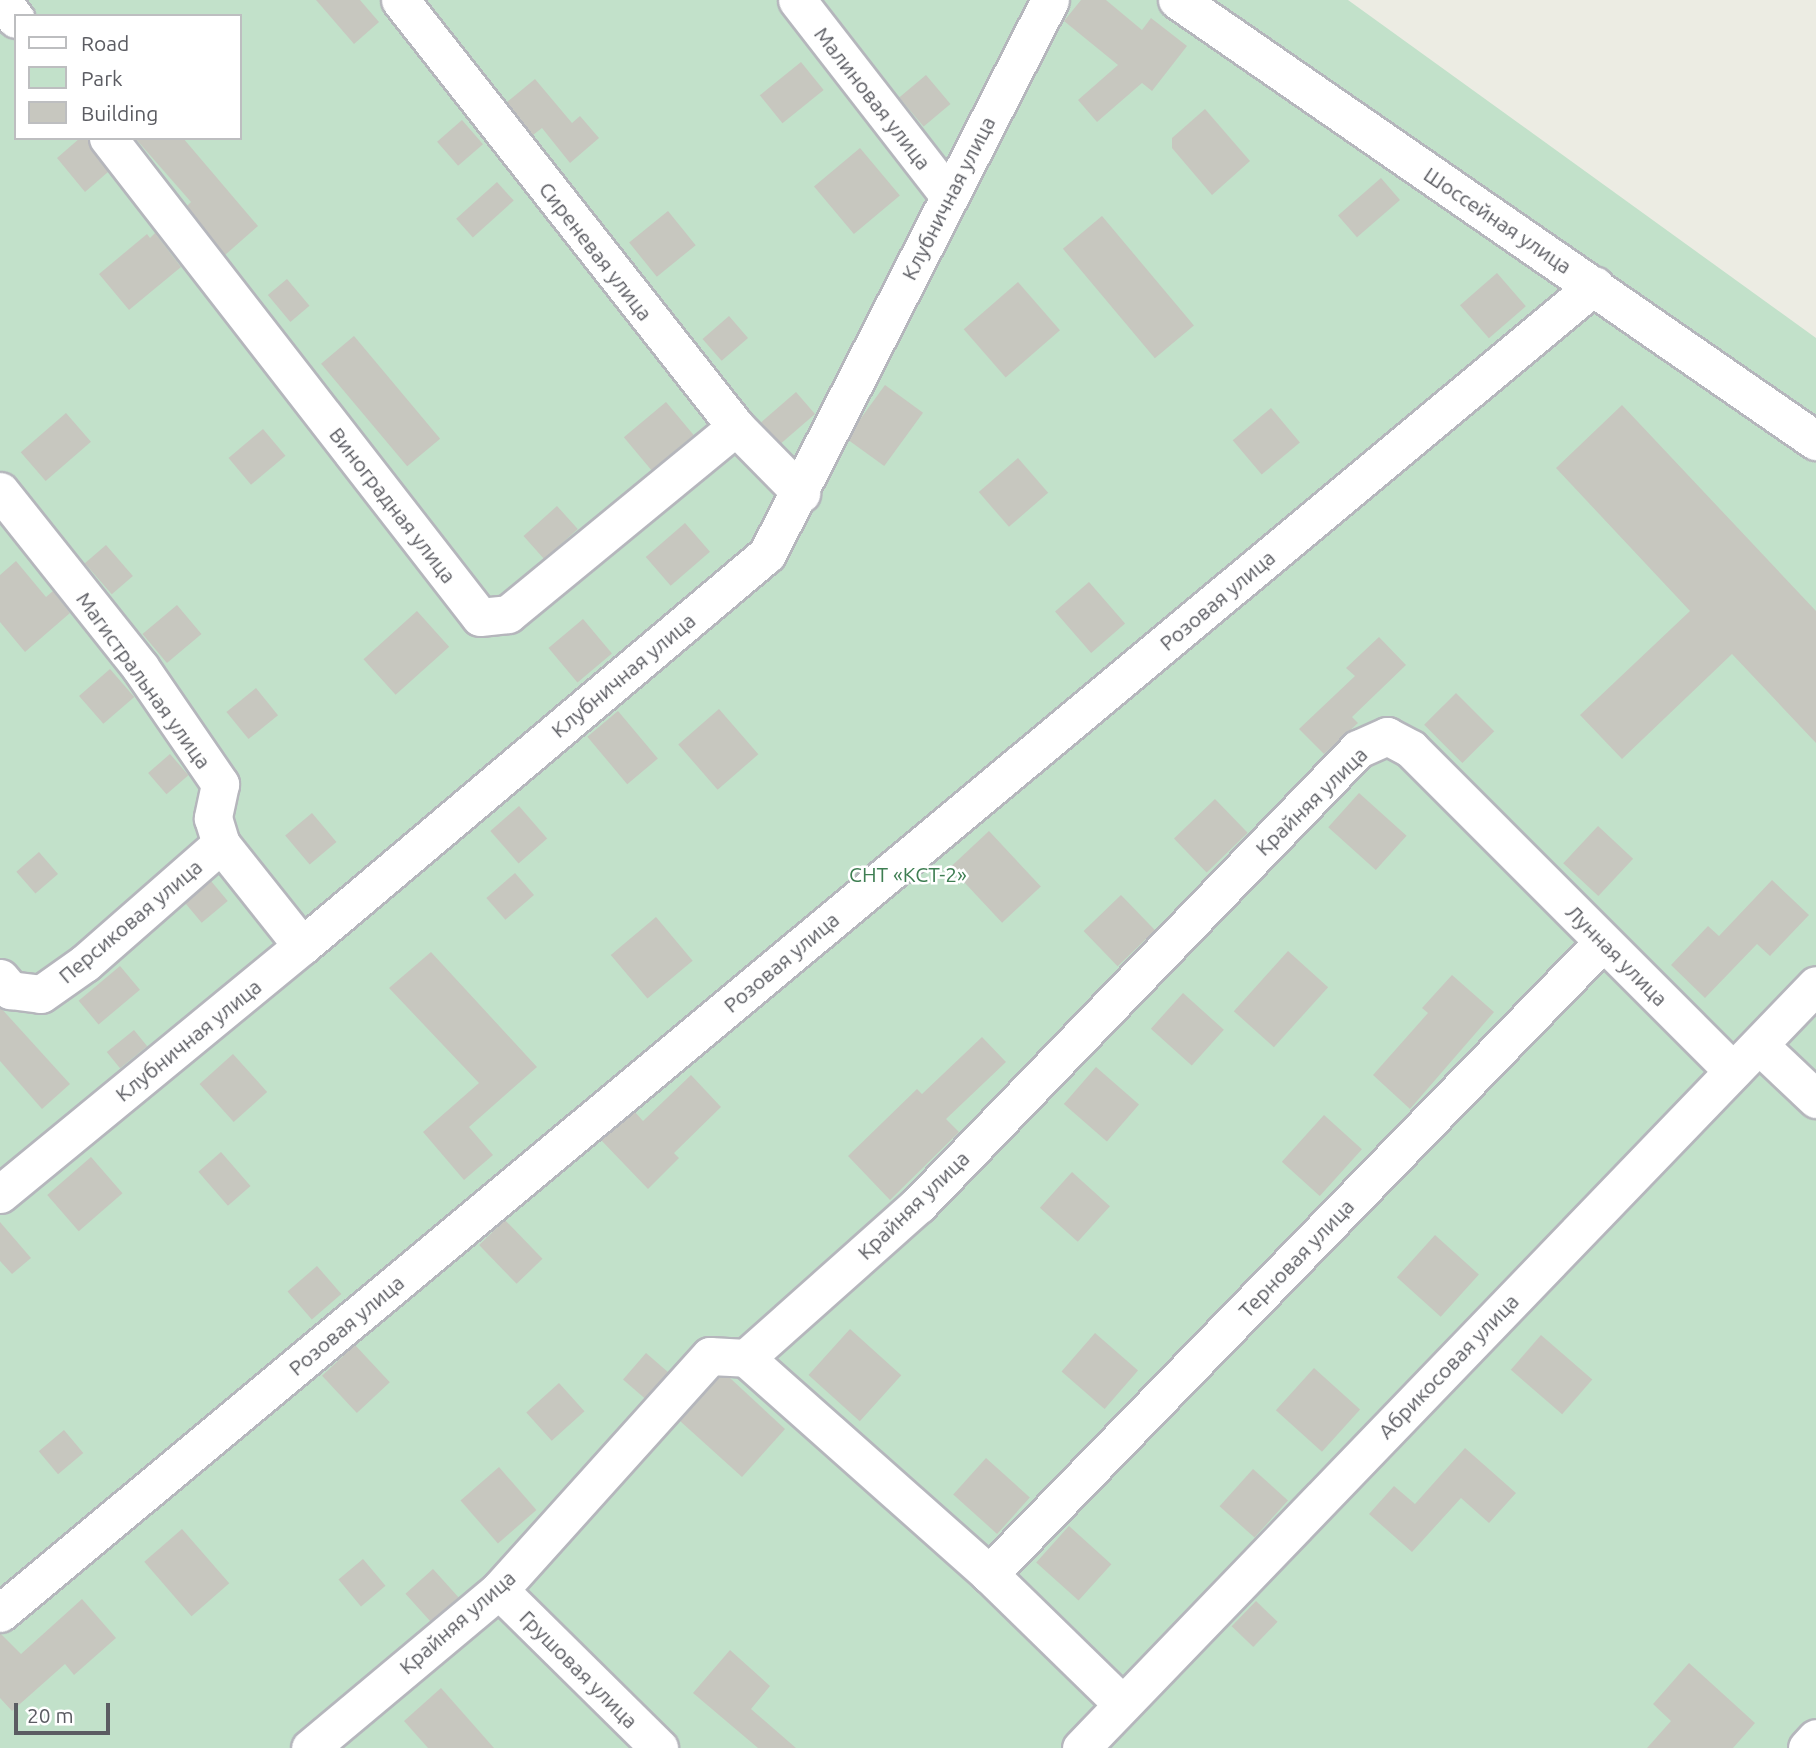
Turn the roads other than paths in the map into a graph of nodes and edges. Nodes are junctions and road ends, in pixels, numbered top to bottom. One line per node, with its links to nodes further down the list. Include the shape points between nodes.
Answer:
1 (1, 0): 6 (street)
2 (400, 0): 10 (street, Сиреневая улица)
3 (797, 0): 8 (street, Малиновая улица)
4 (1050, 0): 8 (street, Клубничная улица)
5 (1178, 0): 9 (street, Шоссейная улица)
6 (14, 16)
7 (110, 140): 10 (street, Виноградная улица, via 480,617 508,614)
8 (948, 195): 13 (street, Клубничная улица)
9 (1595, 285): 11 (street, Шоссейная улица); 27 (street, Розовая улица)
10 (736, 427): 13 (street, Сиреневая улица)
11 (1816, 441)
12 (0, 491): 15 (street, Магистральная улица, via 140,667 220,784 212,818)
13 (802, 493): 17 (street, Клубничная улица, via 767,554)
14 (1501, 839): 16 (street, Лунная улица); 24 (street, Крайняя улица, via 1411,749 1387,736 1358,749 918,1205)
15 (221, 844): 17 (street, Магистральная улица); 18 (street, Персиковая улица, via 85,963 41,994 10,990)
16 (1603, 942): 21 (street, Лунная улица); 25 (street, Терновая улица)
17 (302, 946): 23 (street, Клубничная улица)
18 (0, 978)
19 (1816, 985): 20 (street, Абрикосовая улица)
20 (1761, 1046): 21 (street, Абрикосовая улица); 22 (street)
21 (1733, 1071): 28 (street, Абрикосовая улица)
22 (1816, 1099)
23 (0, 1194)
24 (746, 1358): 25 (street); 26 (street, Крайняя улица, via 710,1356)
25 (989, 1574): 28 (street)
26 (499, 1590): 30 (street, Крайняя улица); 31 (street, Грушовая улица)
27 (0, 1613)
28 (1122, 1704): 32 (street, Абрикосовая улица)
29 (1816, 1738): 33 (street)
30 (310, 1748)
31 (659, 1748)
32 (1081, 1748)
33 (1807, 1748)

